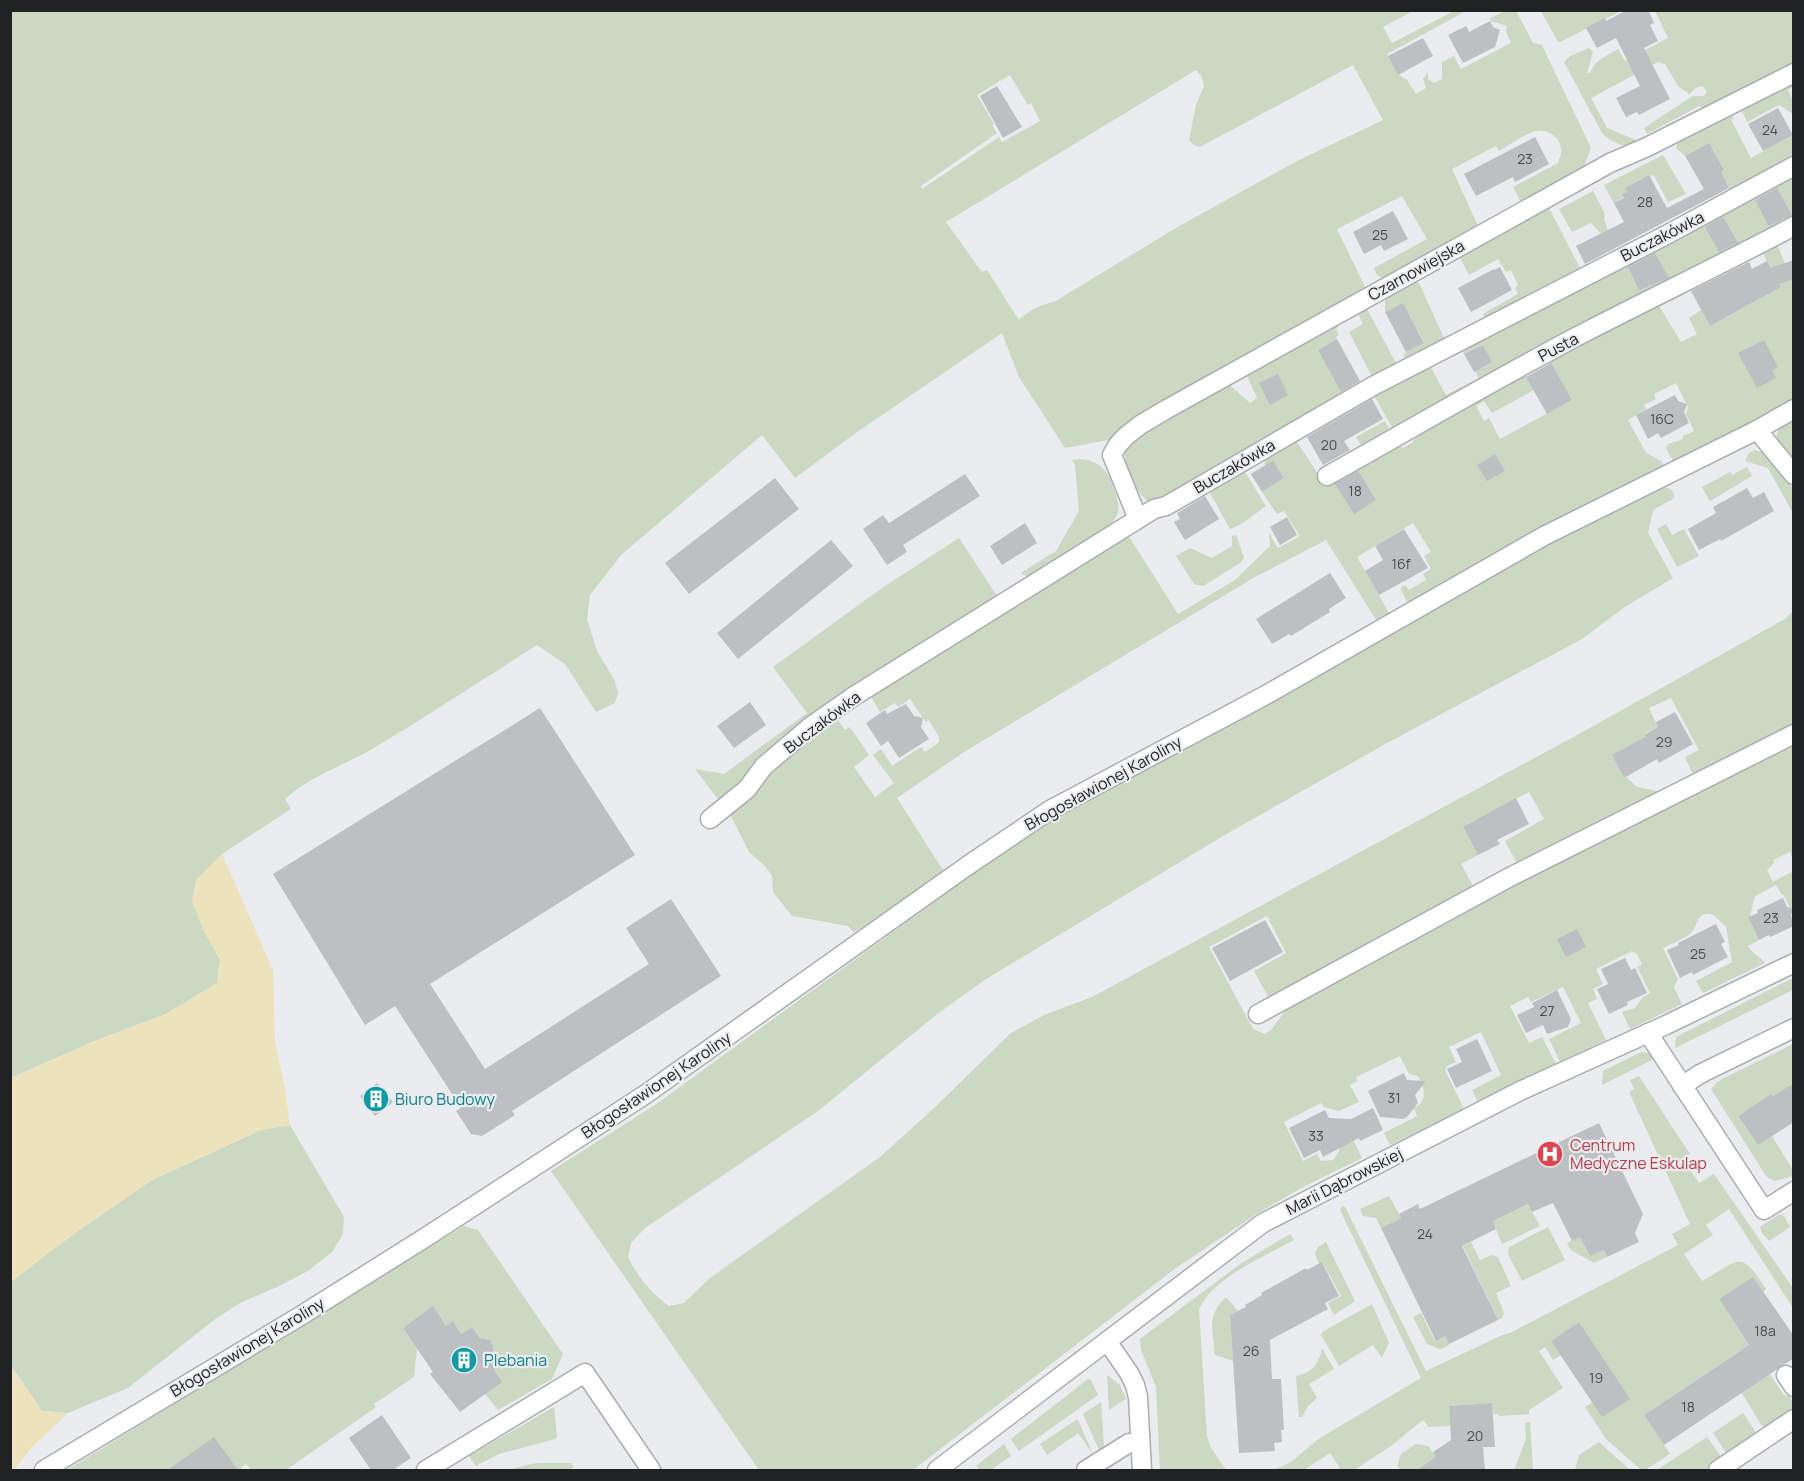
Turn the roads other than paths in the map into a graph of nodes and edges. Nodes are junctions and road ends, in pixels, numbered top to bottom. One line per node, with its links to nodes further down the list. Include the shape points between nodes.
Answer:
1 (1794, 73): 8 (street, Czarnowiejska, via 1610,163 1140,425 1112,455)
2 (1794, 166): 8 (street, Buczakówka, via 1373,386)
3 (1794, 226): 7 (street, Pusta, via 1574,338)
4 (1794, 409): 5 (street, Błogosławionej Karoliny)
5 (1757, 430): 6 (street); 20 (street, Błogosławionej Karoliny, via 1544,536 1264,696 1050,810 646,1095 384,1263)
6 (1794, 475)
7 (1327, 476)
8 (1138, 519): 10 (street, Buczakówka, via 811,726)
9 (1794, 734): 12 (street, via 1508,878)
10 (710, 819)
11 (1794, 963): 14 (street, Marii Dąbrowskiej)
12 (1258, 1014)
13 (1794, 1028): 15 (street)
14 (1648, 1033): 15 (street); 17 (street, Marii Dąbrowskiej, via 1520,1091 1263,1223)
15 (1682, 1086): 16 (street, via 1764,1210)
16 (1794, 1191)
17 (1107, 1341): 19 (street, via 1135,1385); 23 (street, Marii Dąbrowskiej)
18 (1794, 1419): 26 (street)
19 (1140, 1443): 24 (street, via 1129,1443); 25 (street)
20 (44, 1470)
21 (426, 1470): 22 (street, via 585,1373)
22 (651, 1470)
23 (937, 1470)
24 (1086, 1470)
25 (1142, 1470)
26 (1718, 1470)

